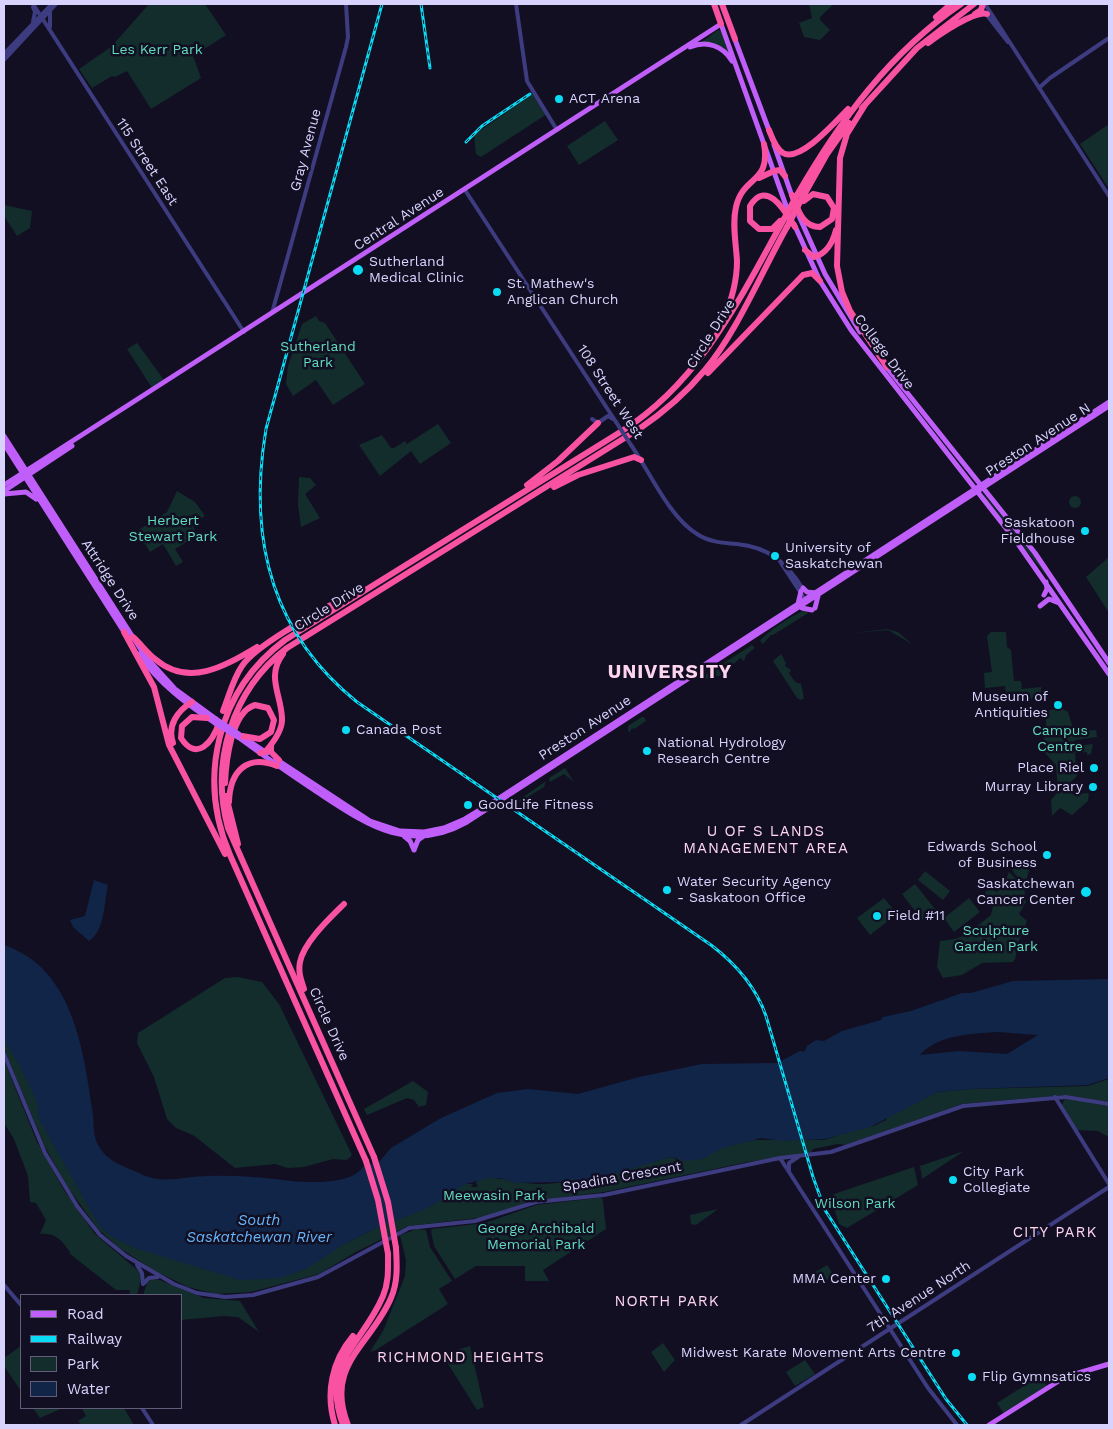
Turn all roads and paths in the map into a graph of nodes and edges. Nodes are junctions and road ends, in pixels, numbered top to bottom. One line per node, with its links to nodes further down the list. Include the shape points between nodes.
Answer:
1 (33, 4): 8 (street, via 43,8); 12 (street, 115 Street East); 15 (street, via 35,12)
2 (346, 4): 46 (street, Gray Avenue, via 346,47)
3 (516, 4): 30 (street, via 527,81)
4 (714, 4): 14 (highway, College Drive)
5 (722, 4): 14 (highway, via 724,17); 18 (highway, College Drive)
6 (951, 4): 20 (highway, via 915,37)
7 (961, 4): 20 (highway, Circle Drive, via 934,23)
8 (52, 5): 12 (street); 16 (street, via 48,22)
9 (972, 5): 20 (highway, Circle Drive)
10 (982, 5): 11 (street); 13 (highway); 23 (street)
11 (986, 14): 13 (highway); 23 (street)
12 (42, 17): 15 (street); 16 (street, 115 Street East)
13 (972, 17): 20 (highway)
14 (721, 24): 18 (main road, via 728,26); 19 (main road, Central Avenue); 24 (main road, College Drive)
15 (31, 29): 16 (street, via 44,26); 21 (street); 22 (street)
16 (53, 34): 49 (street, 115 Street East)
17 (1109, 38): 25 (street)
18 (735, 39): 31 (main road, College Drive)
19 (680, 50): 24 (main road, via 697,44 711,44 724,51); 30 (main road, Central Avenue)
20 (909, 51): 28 (highway, Circle Drive); 29 (highway, Circle Drive)
21 (4, 54)
22 (4, 60)
23 (1021, 60): 26 (street)
24 (739, 74): 32 (main road, College Drive)
25 (1050, 78): 26 (street); 27 (street)
26 (1036, 82): 27 (street)
27 (1039, 88): 38 (street)
28 (864, 95): 31 (highway, via 807,148 796,154 787,155 781,151); 37 (highway, Circle Drive, via 833,135)
29 (865, 105): 39 (highway, Circle Drive, via 832,147); 40 (highway, via 851,125 841,151)
30 (557, 130): 36 (main road, Central Avenue)
31 (769, 130): 34 (main road, College Drive)
32 (764, 144): 33 (main road, College Drive); 35 (highway, via 765,166)
33 (774, 171): 34 (highway, via 780,170); 35 (highway); 42 (main road, College Drive)
34 (785, 176): 37 (main road, College Drive)
35 (750, 184): 50 (highway, via 736,210 736,270 729,304 714,337)
36 (466, 190): 47 (main road, Central Avenue); 55 (street, 108 Street West)
37 (795, 195): 39 (highway, via 802,218 813,226 827,225 834,216 833,204 824,195 809,196); 41 (highway, Circle Drive, bridge); 44 (main road, College Drive)
38 (1109, 196)
39 (801, 203): 52 (highway, Circle Drive, bridge, via 726,339 704,371)
40 (839, 210): 44 (highway, via 833,240); 51 (highway, via 837,260 842,292 854,317)
41 (784, 217): 42 (highway, via 774,227 762,230 750,220 749,209 755,199 769,197 780,204); 50 (highway, Circle Drive, via 724,326)
42 (795, 227): 43 (main road, College Drive)
43 (805, 250): 44 (highway, via 812,257); 45 (main road, College Drive)
44 (817, 257): 51 (main road, College Drive, via 846,311)
45 (820, 281): 52 (highway, via 812,273 803,275); 65 (main road, College Drive, via 858,340)
46 (276, 301): 47 (street, Gray Avenue); 48 (street, Gray Avenue)
47 (278, 310): 48 (main road, Central Avenue)
48 (272, 314): 49 (main road, Central Avenue)
49 (244, 332): 67 (main road, Central Avenue)
50 (694, 367): 79 (highway, Circle Drive, via 637,421)
51 (887, 367): 68 (main road, College Drive)
52 (677, 400): 84 (highway, Circle Drive, via 640,429)
53 (1109, 402): 71 (main road, Preston Avenue N)
54 (1109, 406): 71 (main road, Preston Avenue N)
55 (607, 407): 56 (street); 57 (street, 108 Street West)
56 (604, 418): 57 (street, via 610,416); 58 (street)
57 (616, 421): 61 (street, 108 Street West, bridge)
58 (593, 422): 79 (highway, via 558,461)
59 (4, 436): 63 (main road, Attridge Drive)
60 (4, 444): 62 (main road, Attridge Drive)
61 (633, 448): 64 (street, 108 Street West); 66 (highway)
62 (13, 459): 69 (main road, Attridge Drive); 72 (main road, via 16,471)
63 (21, 460): 67 (main road); 69 (main road, Attridge Drive)
64 (641, 460): 66 (highway, via 634,458); 88 (street, 108 Street West, via 676,515 694,532 716,542 755,547 774,556 788,567)
65 (953, 460): 70 (main road, College Drive); 75 (main road)
66 (620, 462): 84 (highway, via 569,479)
67 (38, 466): 69 (main road, Central Avenue); 74 (main road, via 35,474)
68 (970, 471): 71 (main road, via 980,479); 75 (main road, College Drive)
69 (26, 474): 72 (main road, Central Avenue); 74 (main road, Attridge Drive); 76 (main road, Central Avenue); 81 (main road, Attridge Drive); 82 (main road)
70 (964, 474): 75 (main road, College Drive); 77 (main road, via 968,488)
71 (993, 479): 75 (main road, Preston Avenue N); 78 (main road, via 990,489)
72 (11, 481): 73 (main road, Central Avenue)
73 (4, 486)
74 (37, 486): 82 (main road, Attridge Drive)
75 (979, 489): 77 (main road, Preston Avenue); 78 (main road, College Drive); 80 (main road, College Drive); 83 (main road, Preston Avenue); 85 (main road)
76 (4, 492): 81 (main road, via 26,492)
77 (965, 496): 89 (main road, Preston Avenue)
78 (993, 500): 85 (main road, College Drive)
79 (499, 506): 86 (highway, Circle Drive)
80 (989, 506): 83 (main road, via 974,498); 87 (main road, College Drive)
81 (43, 508): 96 (main road, Attridge Drive)
82 (51, 510): 97 (main road, Attridge Drive)
83 (940, 516): 89 (main road, Preston Avenue)
84 (498, 517): 98 (highway, Circle Drive)
85 (1035, 553): 99 (main road, College Drive)
86 (415, 558): 95 (highway); 116 (highway, Circle Drive, via 277,646 245,680 228,711 214,760 214,800 226,847)
87 (1046, 581): 90 (main road); 94 (main road, College Drive)
88 (802, 590): 89 (main road); 91 (street, 108 Street West); 92 (main road)
89 (817, 594): 91 (main road, Preston Avenue); 92 (main road, via 813,609)
90 (1044, 595)
91 (808, 600): 92 (main road, Preston Avenue)
92 (798, 606): 101 (main road, Preston Avenue); 103 (main road, Preston Avenue)
93 (1040, 606): 94 (main road, via 1048,600 1055,600)
94 (1068, 614): 100 (main road, College Drive)
95 (298, 624): 97 (highway, via 227,664 197,673 169,668); 104 (highway, via 245,663 212,740 203,748 191,748 181,738 182,726 192,717)
96 (124, 632): 102 (main road, Attridge Drive, via 154,675); 110 (highway, via 154,687 169,745)
97 (133, 637): 102 (main road, Attridge Drive, via 156,670)
98 (296, 642): 107 (highway, via 281,656 274,673 282,718); 114 (highway, Circle Drive, via 259,674 240,704 229,730 221,768 222,797 228,828)
99 (1109, 663)
100 (1109, 674)
101 (662, 692): 103 (main road); 109 (main road, Preston Avenue, via 465,819 435,831 409,832 376,824)
102 (189, 703): 104 (main road, Attridge Drive); 105 (main road, Attridge Drive); 110 (highway, via 173,722 171,736)
103 (643, 709): 113 (main road, Preston Avenue, via 467,822 447,832)
104 (207, 718): 105 (main road, Attridge Drive)
105 (216, 721): 106 (main road, Preston Avenue, bridge)
106 (240, 736): 108 (main road, Preston Avenue); 111 (highway, via 260,740 271,732 274,720 268,708 258,704 248,707 241,714 234,732 225,782)
107 (271, 744): 108 (highway); 109 (highway, via 271,752)
108 (263, 753): 109 (main road, Preston Avenue)
109 (278, 763): 111 (highway, via 256,762 238,772 230,793); 112 (main road, Preston Avenue, via 362,822)
110 (203, 808): 116 (highway)
111 (231, 823): 114 (highway)
112 (403, 836): 113 (main road, Preston Avenue); 113 (main road, via 414,850 418,840)
113 (424, 836)
114 (243, 865): 117 (highway, Circle Drive)
115 (344, 904): 117 (highway, via 328,918 300,961 300,977)
116 (266, 936): 131 (highway, Circle Drive, bridge, via 366,1161 381,1212 388,1254 387,1283)
117 (313, 1019): 139 (highway, Circle Drive, bridge, via 374,1158 388,1202 396,1248 397,1273 391,1298 350,1360 345,1373 342,1399)
118 (4, 1054): 127 (street, Spadina Crescent, via 37,1136 67,1190 100,1234)
119 (1066, 1096): 120 (street, Spadina Crescent); 121 (street, Spadina Crescent); 122 (street)
120 (1055, 1097): 122 (street); 123 (street, Spadina Crescent, via 963,1106 831,1152)
121 (1109, 1104)
122 (1060, 1106): 126 (street)
123 (802, 1156): 124 (street, Spadina Crescent); 125 (street, via 790,1163)
124 (780, 1158): 125 (street); 128 (street, Spadina Crescent, via 604,1195 536,1202 486,1219 409,1228 325,1274 244,1297 211,1296)
125 (789, 1173): 132 (street)
126 (1109, 1185): 132 (street, 7th Avenue North)
127 (133, 1262): 128 (street, Spadina Crescent); 128 (street, via 142,1273 143,1284 152,1277)
128 (166, 1280)
129 (4, 1285): 130 (street)
130 (20, 1304)
131 (375, 1310): 137 (highway, via 343,1348 334,1371 330,1395); 138 (highway, Circle Drive, via 344,1358 338,1374 336,1403)
132 (890, 1328): 140 (street, 7th Avenue North); 141 (street, via 928,1386)
133 (1109, 1364): 134 (main road, via 1065,1377)
134 (1022, 1406): 142 (main road); 143 (main road)
135 (143, 1409): 136 (street)
136 (153, 1425)
137 (337, 1425)
138 (343, 1425)
139 (350, 1425)
140 (741, 1425)
141 (959, 1425)
142 (989, 1425)
143 (996, 1425)

